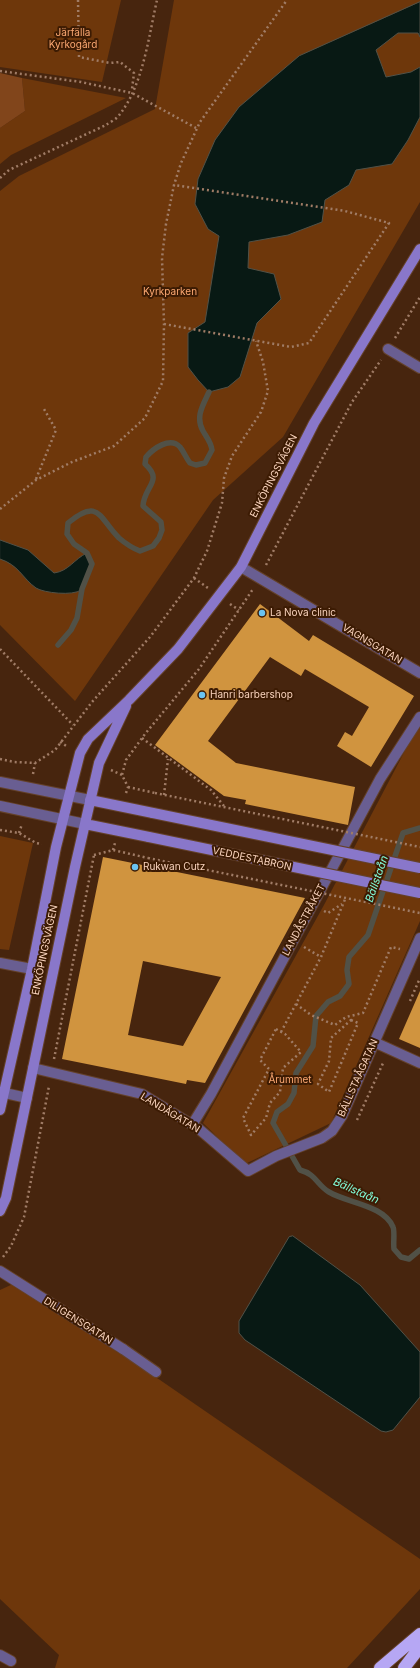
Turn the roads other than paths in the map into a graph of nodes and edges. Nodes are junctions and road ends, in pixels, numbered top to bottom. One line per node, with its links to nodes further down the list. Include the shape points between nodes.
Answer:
1 (420, 249): 4 (street, ENKÖPINGSVÄGEN, via 314,424)
2 (388, 349): 3 (street)
3 (420, 368)
4 (241, 566): 5 (street, VAGNSGATAN); 6 (street, ENKÖPINGSVÄGEN, via 178,649)
5 (420, 673)
6 (129, 700): 9 (street, ENKÖPINGSVÄGEN, via 88,739 80,753); 10 (street, ENKÖPINGSVÄGEN, via 100,760)
7 (420, 717): 25 (street, LANDÅSTRÅKET, via 380,778)
8 (0, 782): 9 (street)
9 (69, 795): 10 (street); 12 (street, ENKÖPINGSVÄGEN)
10 (90, 800): 13 (street, ENKÖPINGSVÄGEN); 14 (street, bridge)
11 (0, 806): 12 (street)
12 (63, 820): 13 (street); 18 (street, ENKÖPINGSVÄGEN)
13 (85, 824): 15 (street, VEDDESTABRON, bridge); 21 (street, ENKÖPINGSVÄGEN)
14 (420, 868)
15 (420, 893)
16 (420, 938): 19 (street, BÄLLSTAÅGATAN)
17 (0, 963): 18 (street)
18 (32, 969): 22 (street, ENKÖPINGSVÄGEN)
19 (374, 1042): 20 (street); 26 (street, BÄLLSTAÅGATAN, via 342,1116 332,1131 322,1138 276,1156)
20 (420, 1064)
21 (33, 1068): 23 (street, ENKÖPINGSVÄGEN); 25 (street, LANDÅGATAN, via 142,1094)
22 (2, 1092): 23 (street); 24 (street, ENKÖPINGSVÄGEN)
23 (27, 1098): 27 (street, ENKÖPINGSVÄGEN, via 6,1198)
24 (0, 1110)
25 (192, 1125): 26 (street, LANDÅGATAN)
26 (248, 1171)
27 (0, 1211)
28 (0, 1271): 29 (street, DILIGENSGATAN)
29 (156, 1372)
30 (420, 1634): 34 (highway)
31 (420, 1648): 35 (highway)
32 (0, 1655): 33 (street)
33 (11, 1661)
34 (380, 1668)
35 (404, 1668)

